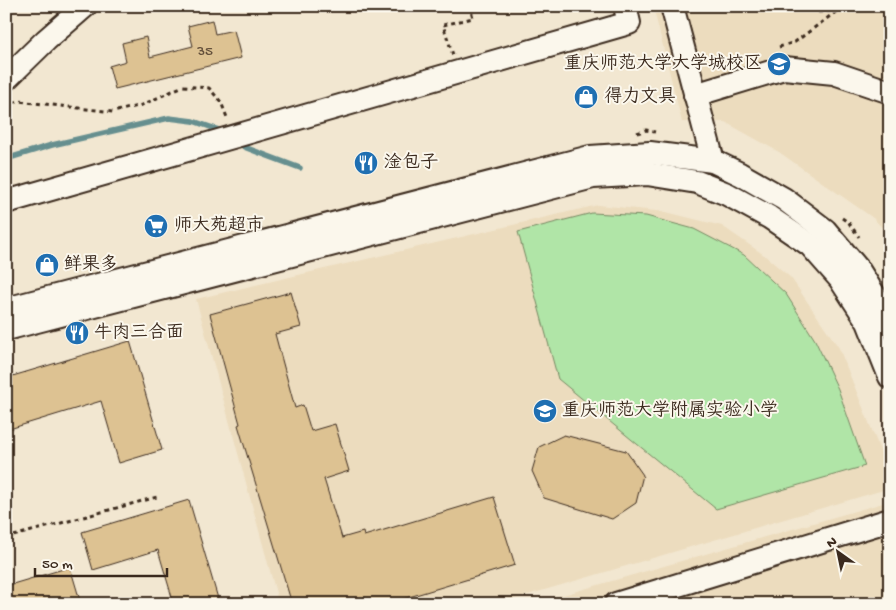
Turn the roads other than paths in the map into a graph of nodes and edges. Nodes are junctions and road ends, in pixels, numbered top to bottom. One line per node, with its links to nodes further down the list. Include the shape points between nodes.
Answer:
1 (85, 6): 4 (street)
2 (625, 6): 8 (street, via 629,23)
3 (672, 6): 6 (street)
4 (6, 80)
5 (890, 92): 6 (street, via 834,72 784,68)
6 (695, 95): 7 (street)
7 (713, 161): 9 (street, via 650,153 590,157); 10 (street, via 784,199 825,230 858,269)
8 (6, 202)
9 (6, 309)
10 (890, 324)
11 (6, 329): 12 (street, via 593,177 647,174 697,182 727,194 769,216 810,244 840,279 868,322)
12 (890, 377)
13 (890, 520): 14 (street)
14 (616, 604)

